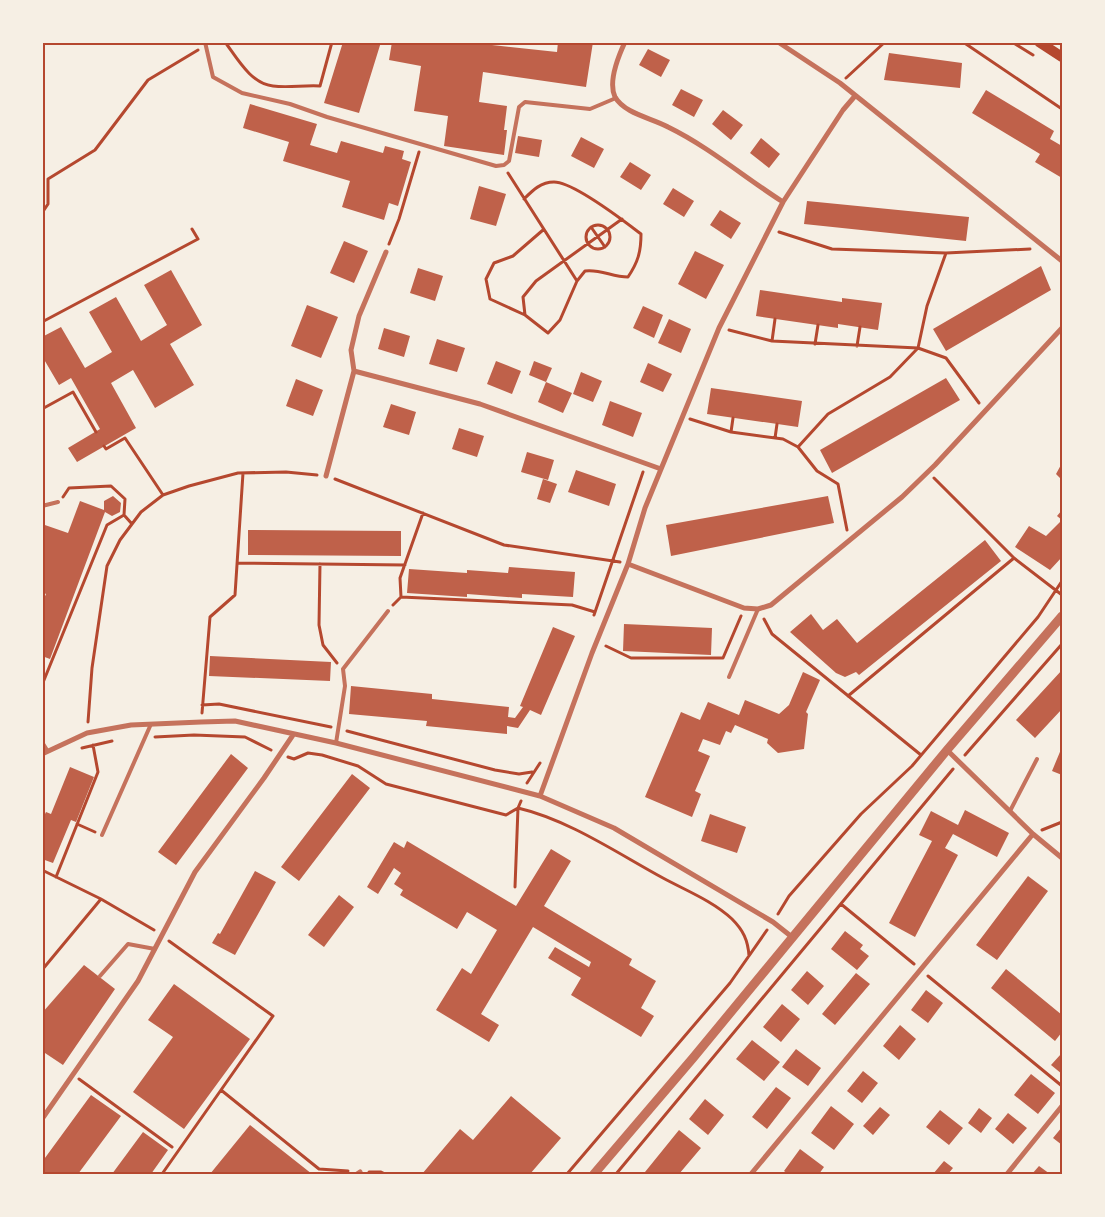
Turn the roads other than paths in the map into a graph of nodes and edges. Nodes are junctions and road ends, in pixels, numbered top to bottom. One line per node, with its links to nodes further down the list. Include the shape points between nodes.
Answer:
1 (625, 42): 7 (street, via 611,84)
2 (778, 42): 6 (street)
3 (1039, 42): 5 (main road)
4 (206, 44): 7 (lane, via 213,76 242,93 290,104 327,118 496,166 509,161 519,107 525,102 590,109)
5 (1062, 57)
6 (854, 96): 8 (street); 10 (street)
7 (616, 98): 8 (street, via 628,109 701,145)
8 (783, 202): 13 (street, via 719,328)
9 (386, 252): 12 (street, via 359,316 351,350)
10 (1062, 261)
11 (1062, 328): 18 (street, via 902,497 772,604)
12 (354, 371): 13 (street, via 480,404); 14 (street)
13 (660, 469): 17 (street)
14 (326, 476)
15 (58, 502): 16 (lane)
16 (42, 506)
17 (628, 564): 18 (street, via 744,608); 29 (street)
18 (758, 609): 21 (lane)
19 (388, 611): 25 (lane, via 343,669 346,686)
20 (1062, 616): 26 (street)
21 (729, 677)
22 (152, 724): 23 (street, via 235,721); 27 (street, via 87,733); 32 (lane)
23 (293, 734): 25 (street); 35 (street, via 195,872)
24 (42, 742): 27 (street)
25 (336, 743): 29 (street)
26 (947, 750): 30 (street); 34 (street)
27 (45, 753)
28 (1037, 759): 30 (lane)
29 (540, 796): 34 (street, via 614,828)
30 (1010, 811): 31 (street)
31 (1033, 834): 33 (street); 40 (street)
32 (102, 835)
33 (1062, 858)
34 (792, 937): 39 (street)
35 (155, 949): 36 (lane, via 128,944); 38 (street, via 138,980)
36 (100, 976)
37 (1062, 1106): 41 (street)
38 (42, 1119)
39 (594, 1174)
40 (751, 1174)
41 (1007, 1174)

